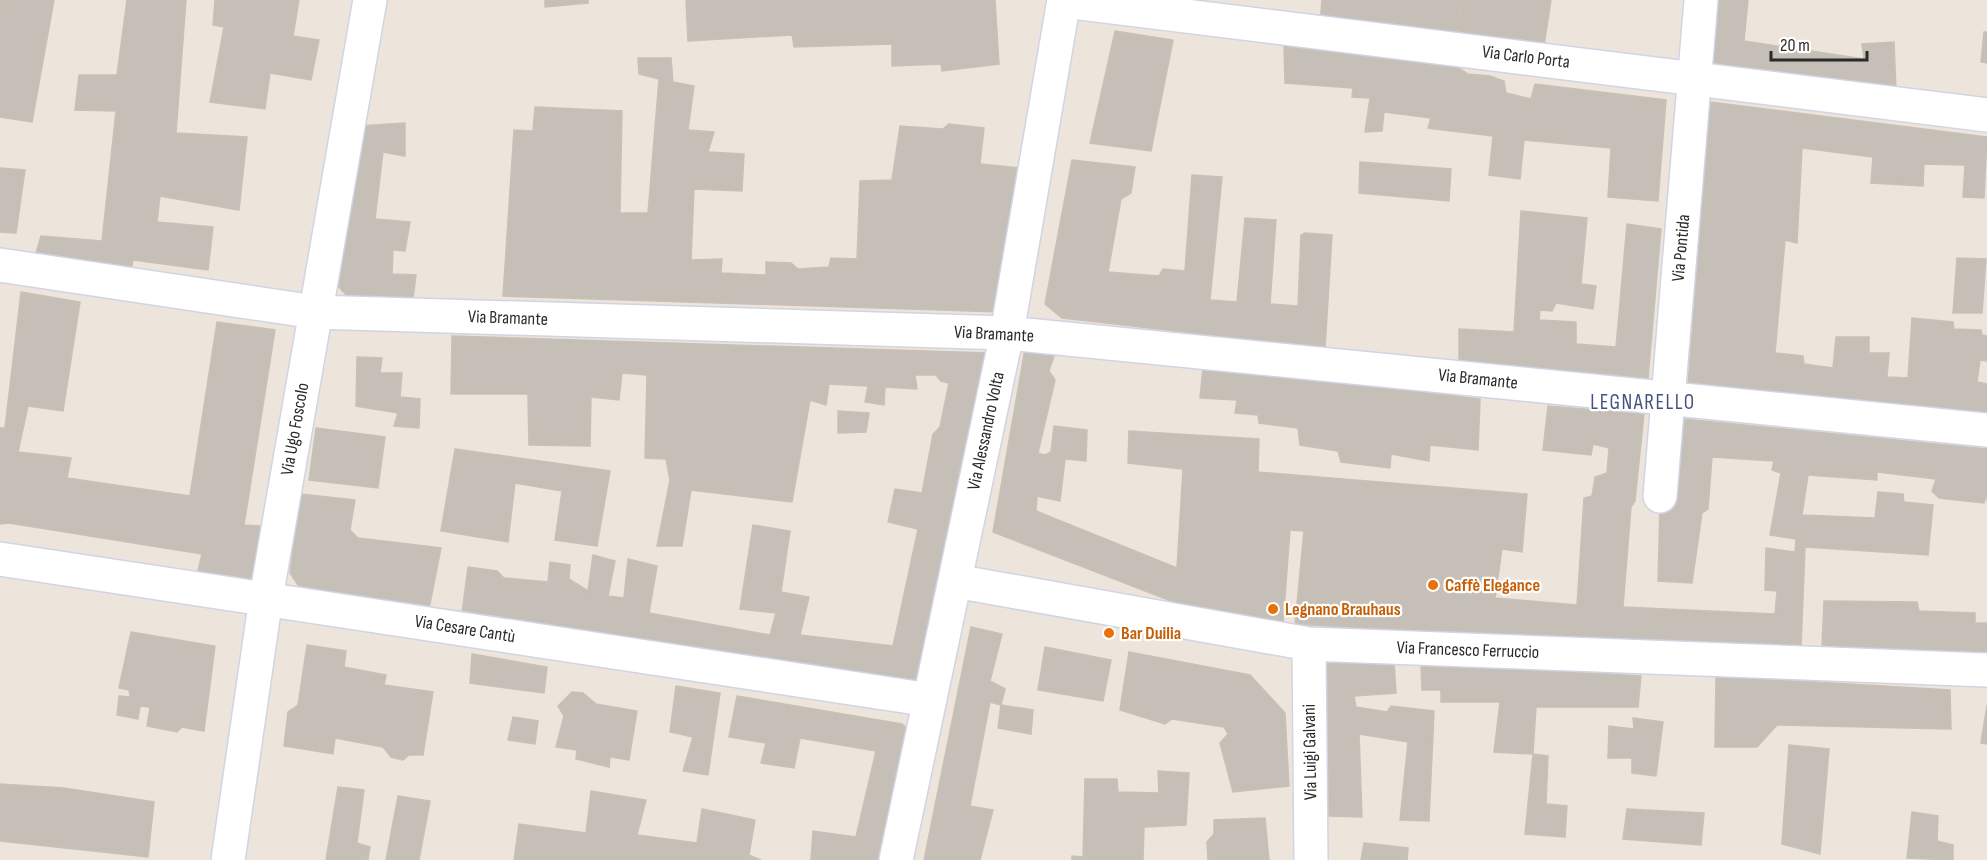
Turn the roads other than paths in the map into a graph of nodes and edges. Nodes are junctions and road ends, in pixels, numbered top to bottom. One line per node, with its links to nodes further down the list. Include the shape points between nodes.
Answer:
1 (370, 0): 8 (street, Via Ugo Foscolo)
2 (1064, 0): 4 (street, Via Carlo Porta); 9 (street, Via Alessandro Volta)
3 (1701, 0): 5 (street, Via Pontida)
4 (1127, 4): 5 (street, Via Carlo Porta)
5 (1695, 78): 6 (street, Via Carlo Porta); 10 (street, Via Pontida)
6 (1987, 116)
7 (0, 265): 8 (street, Via Bramante)
8 (315, 312): 9 (street, Via Bramante); 15 (street, Via Ugo Foscolo)
9 (1006, 333): 10 (street, Via Bramante); 14 (street, Via Alessandro Volta)
10 (1669, 397): 11 (street, Via Bramante); 12 (street, Via Pontida)
11 (1987, 430)
12 (1660, 495)
13 (0, 560): 15 (street, Via Cesare Cantù)
14 (955, 581): 16 (street, Via Francesco Ferruccio); 18 (street, Via Alessandro Volta)
15 (266, 598): 18 (street, Via Cesare Cantù); 19 (street, Via Ugo Foscolo)
16 (1309, 644): 17 (street, Via Francesco Ferruccio); 21 (street, Via Luigi Galvani)
17 (1987, 670)
18 (930, 700): 20 (street, Via Alessandro Volta)
19 (228, 860)
20 (896, 860)
21 (1311, 860)

